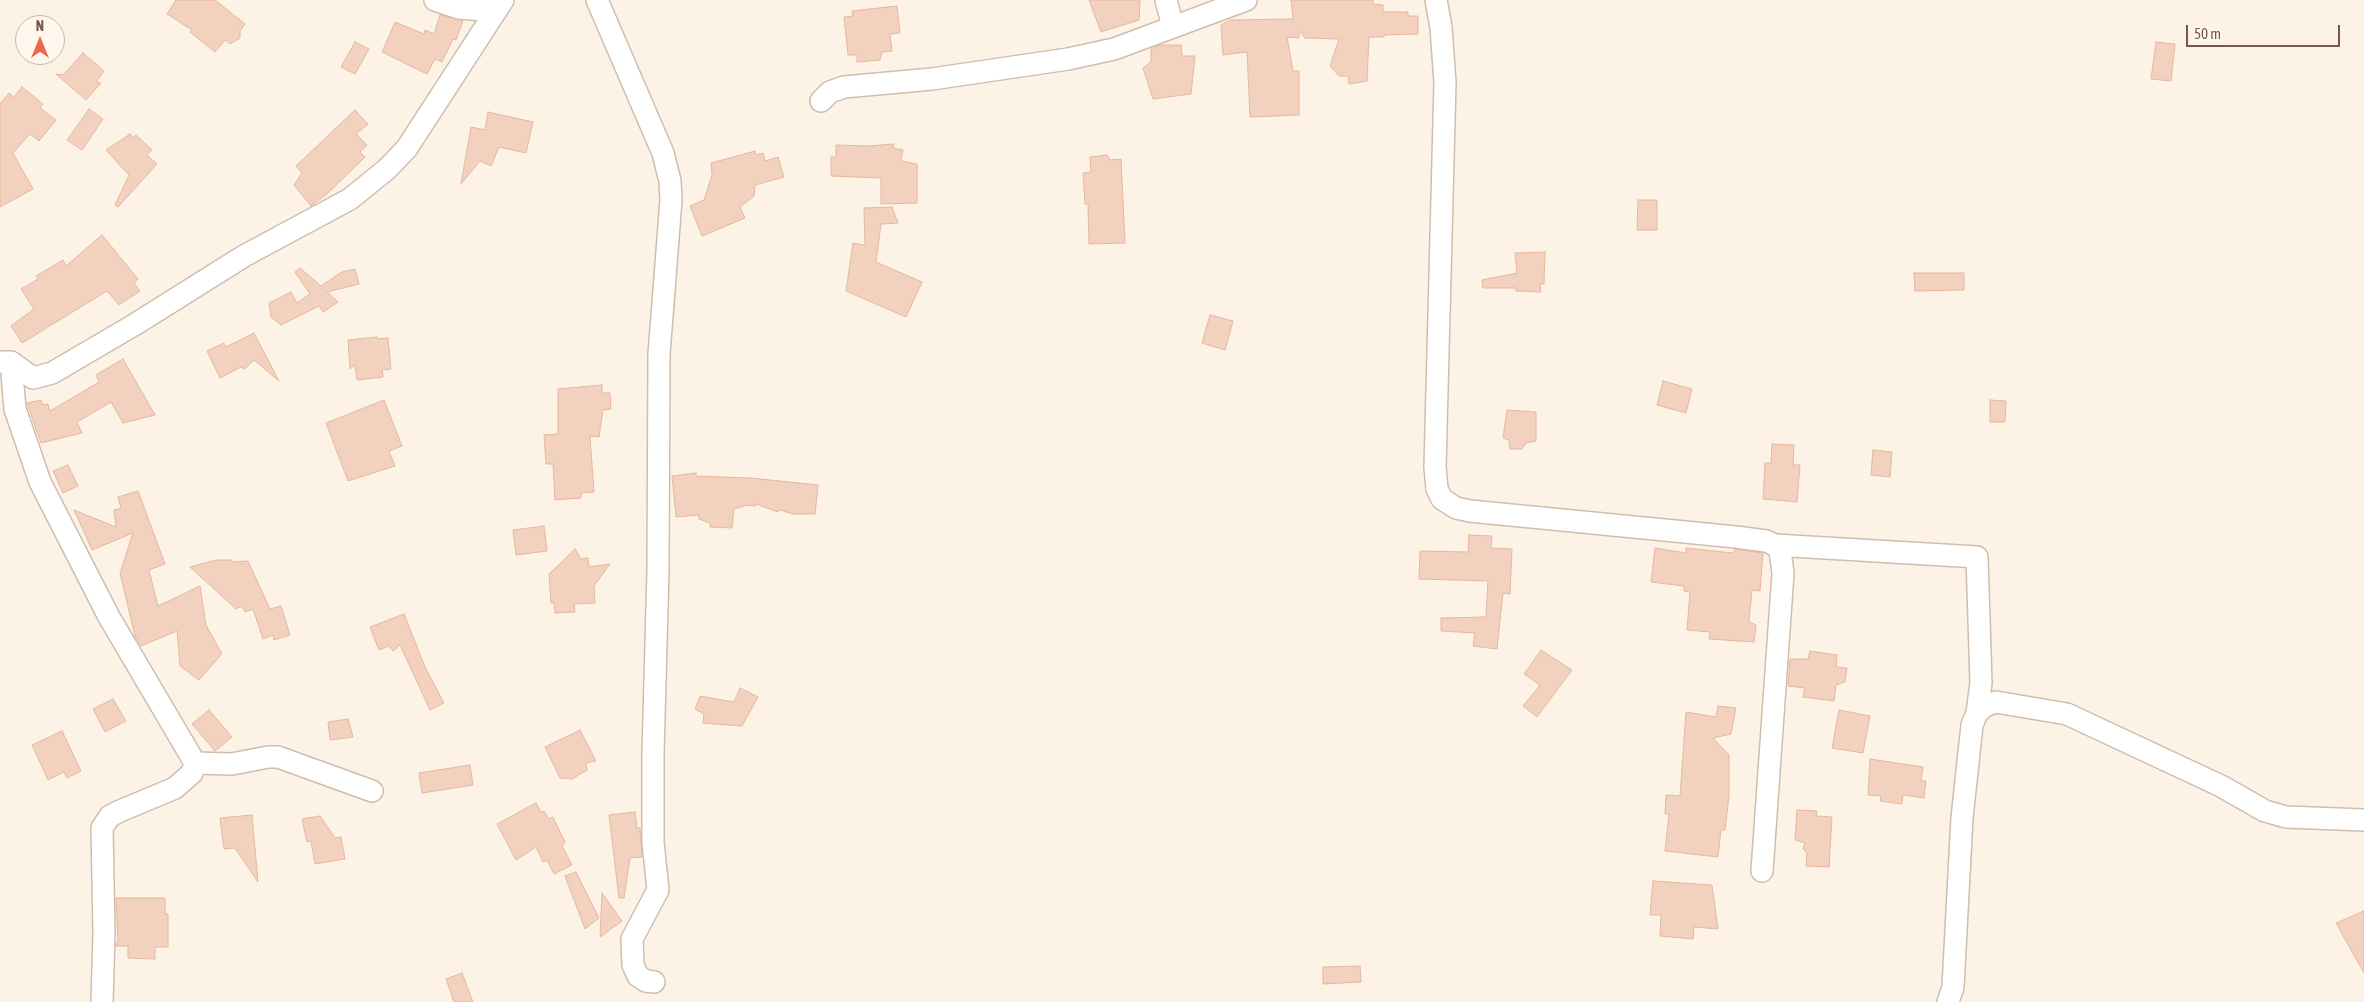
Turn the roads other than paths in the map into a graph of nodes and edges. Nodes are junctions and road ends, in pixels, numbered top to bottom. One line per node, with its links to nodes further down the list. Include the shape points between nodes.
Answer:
1 (435, 0): 6 (street, via 459,8)
2 (597, 0): 16 (street, via 662,153 670,181 660,354 653,753 653,842 658,890 632,939 633,964 638,976)
3 (1166, 0): 7 (street)
4 (1246, 0): 7 (street)
5 (1436, 0): 10 (street, via 1445,83 1435,467 1437,489 1442,499 1456,508 1479,512 1736,537)
6 (499, 6): 9 (street, via 408,148 350,199 244,256 52,373 33,378)
7 (1173, 27): 8 (street, via 1114,48 1068,59 932,79 844,87 830,92)
8 (821, 101)
9 (5, 362): 12 (street, via 15,410 40,482 109,616)
10 (1775, 545): 11 (street, via 1977,557 1981,683); 15 (street, via 1783,559 1784,573)
11 (1977, 712): 14 (street, via 1996,702 2067,714 2221,786 2266,811 2300,819); 18 (street, via 1972,726 1962,818 1953,987)
12 (195, 763): 13 (street, via 232,764 278,757); 17 (street, via 192,774 175,788 110,816 102,828)
13 (372, 790)
14 (2364, 820)
15 (1762, 870)
16 (654, 982)
17 (102, 1002)
18 (1948, 1002)

